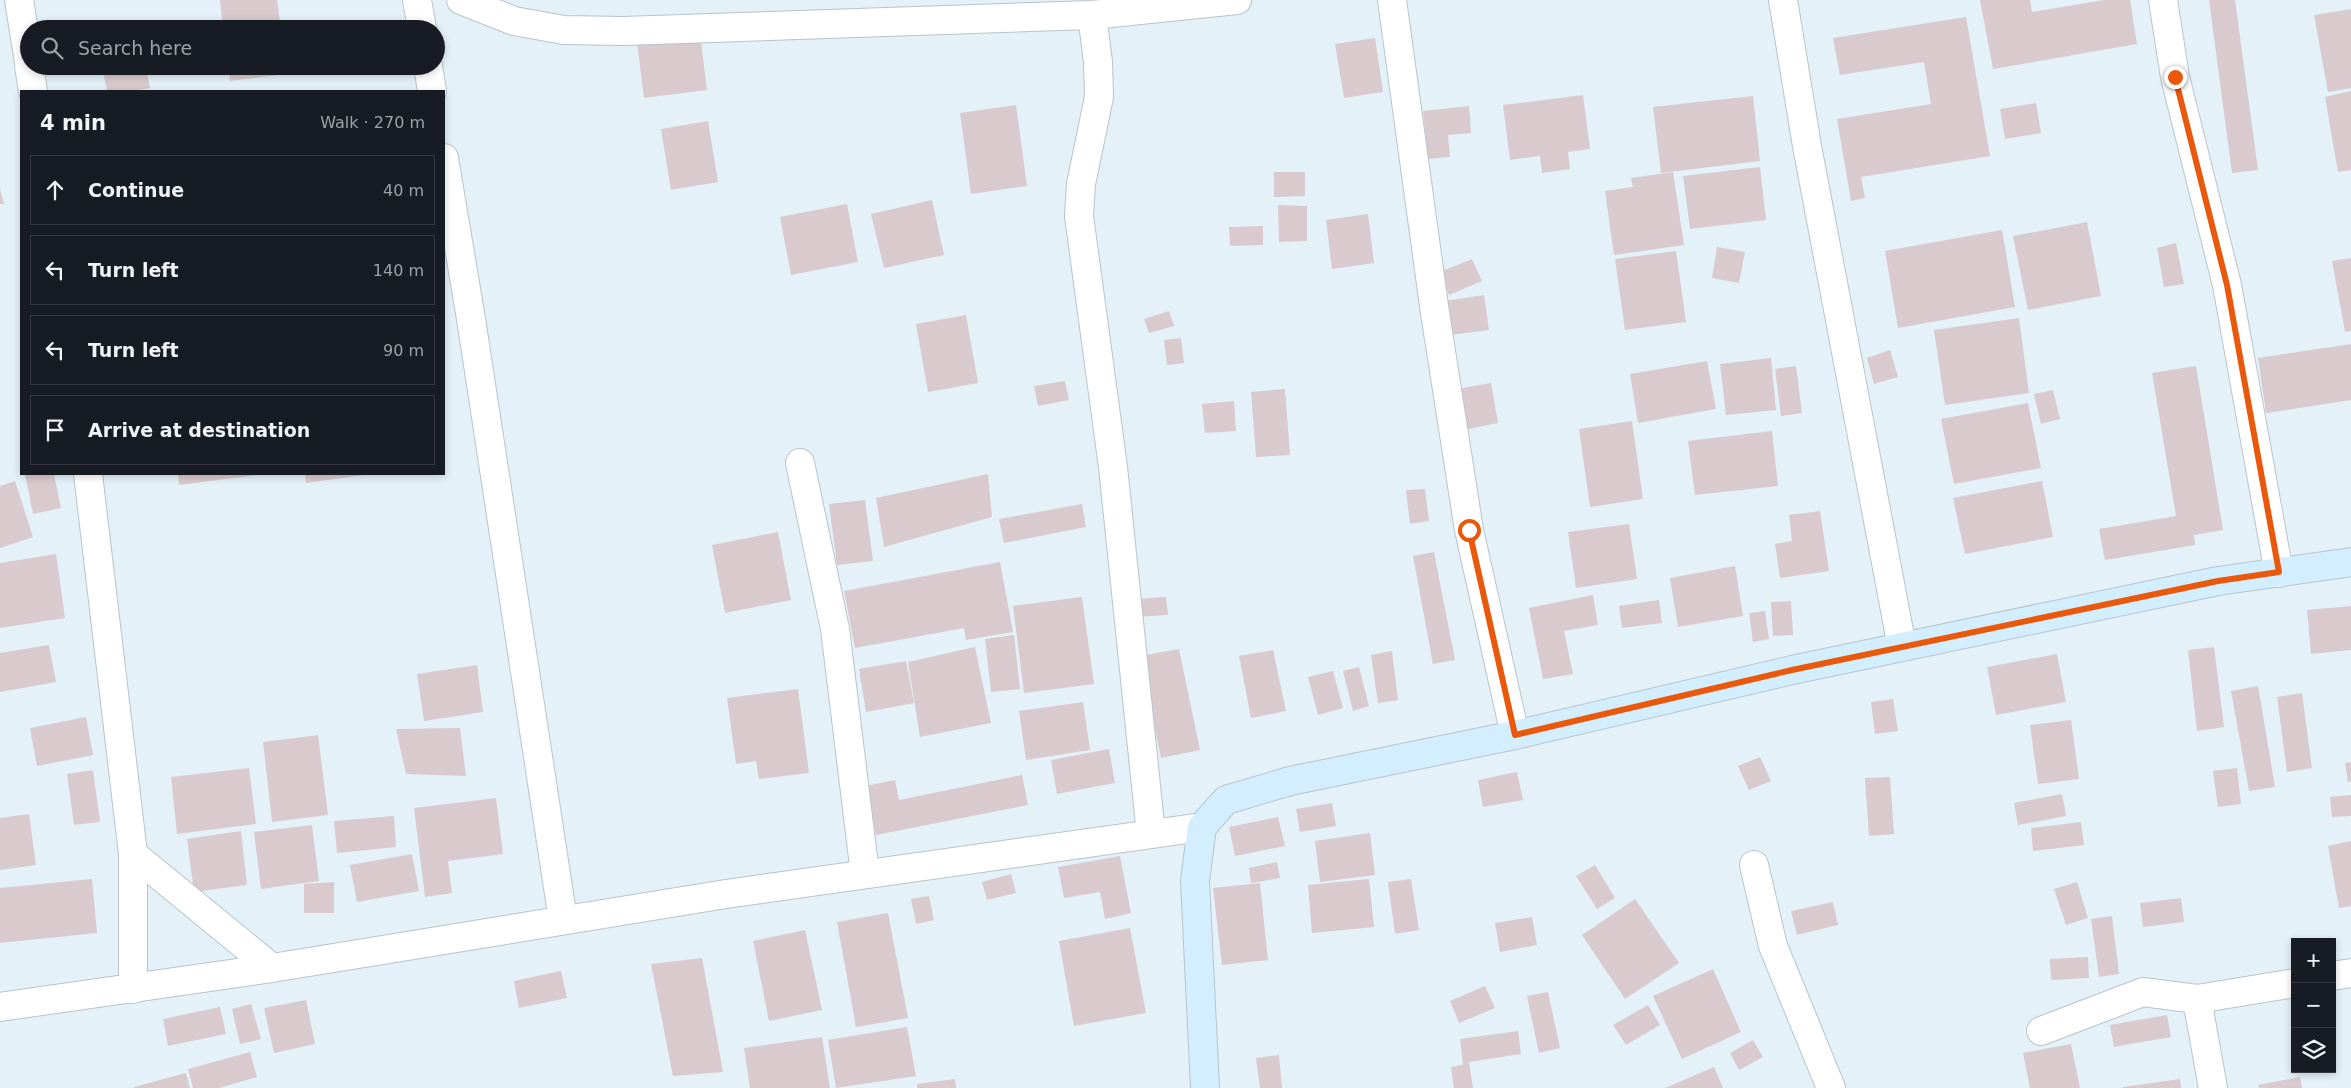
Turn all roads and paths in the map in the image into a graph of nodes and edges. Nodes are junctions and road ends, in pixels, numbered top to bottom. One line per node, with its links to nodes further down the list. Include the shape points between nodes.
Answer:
1 (19, 0): 9 (street)
2 (417, 0): 10 (street)
3 (461, 0): 8 (street, via 514,21 564,30 623,31)
4 (1237, 0): 8 (street)
5 (1392, 0): 21 (street, via 1469,530)
6 (1783, 0): 20 (street, via 1807,146)
7 (2163, 0): 19 (street, via 2175,77 2227,285)
8 (1092, 15): 23 (street, via 1099,97 1081,184 1079,216 1113,467)
9 (22, 20)
10 (420, 20)
11 (30, 75): 13 (street)
12 (429, 75): 14 (street)
13 (33, 90)
14 (432, 90)
15 (445, 164): 27 (street)
16 (800, 462): 26 (street, via 836,629)
17 (88, 475): 24 (street)
18 (2351, 562): 19 (street)
19 (2279, 572): 20 (street, via 2218,581)
20 (1902, 647): 21 (street)
21 (1515, 735): 22 (street, via 1290,780 1226,800)
22 (1202, 827): 23 (street); 36 (street, via 1195,881)
23 (1151, 834): 26 (street)
24 (132, 854): 28 (street); 32 (street)
25 (1754, 865): 37 (street, via 1773,946)
26 (865, 874): 27 (street)
27 (563, 920): 28 (street)
28 (272, 968): 32 (street)
29 (2351, 973): 30 (street)
30 (2336, 975)
31 (2291, 984): 33 (street)
32 (133, 989): 34 (street)
33 (2197, 999): 35 (street, via 2143,992); 38 (street)
34 (0, 1007)
35 (2041, 1031)
36 (1205, 1088)
37 (1831, 1088)
38 (2213, 1088)

